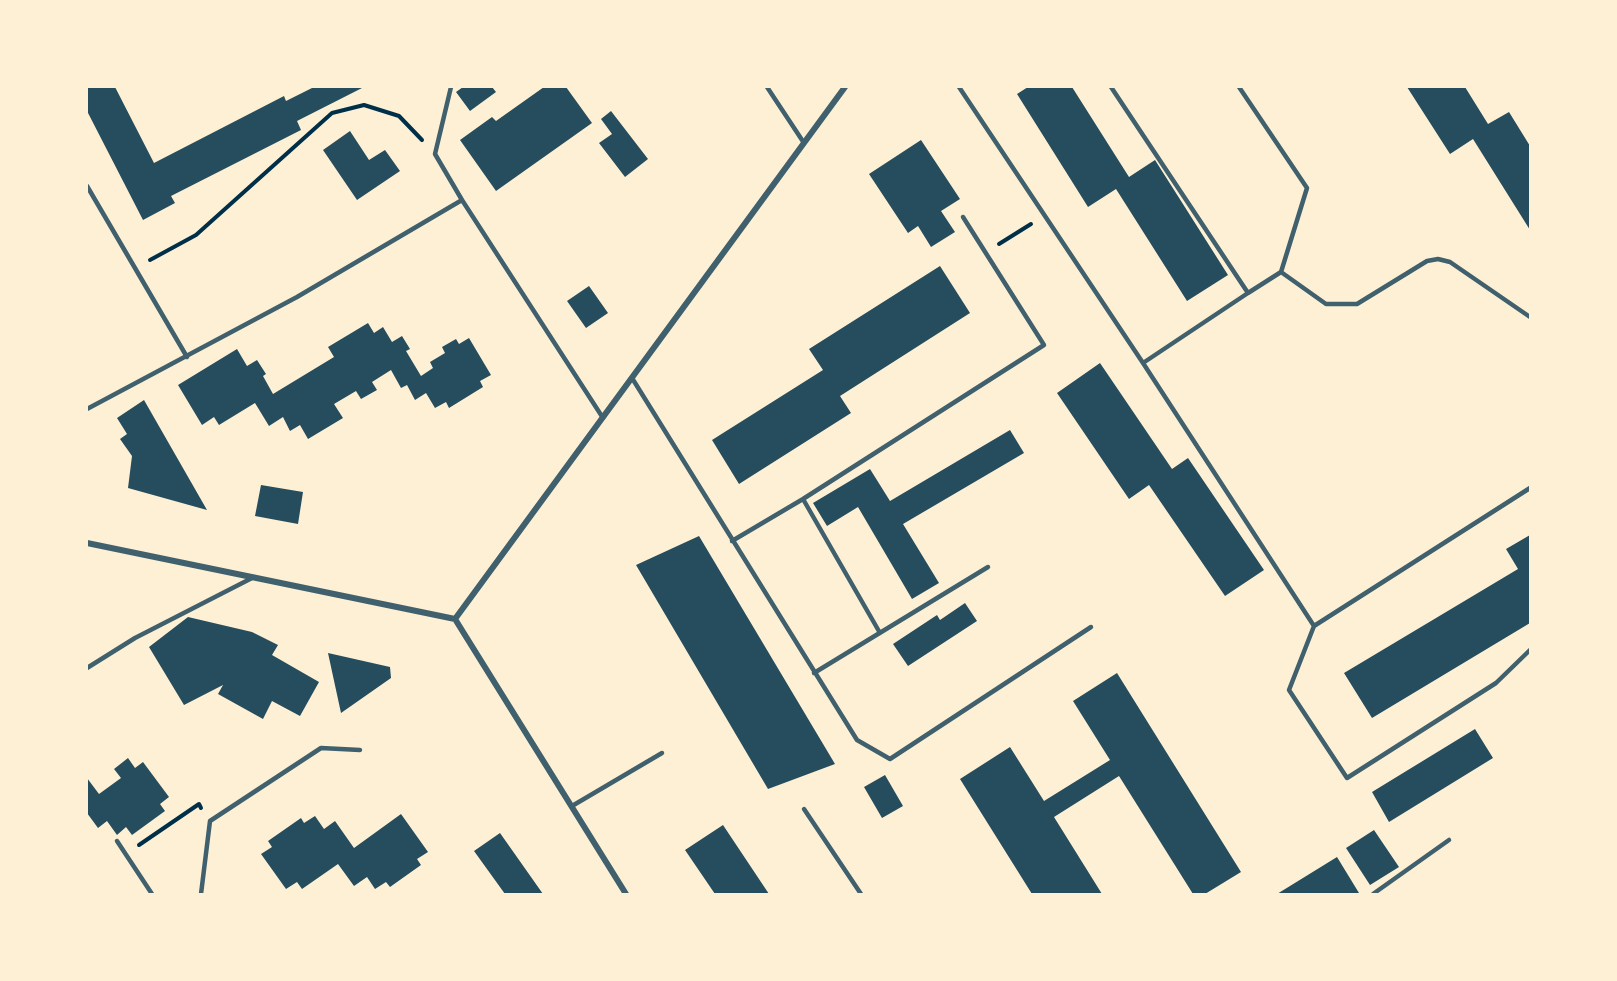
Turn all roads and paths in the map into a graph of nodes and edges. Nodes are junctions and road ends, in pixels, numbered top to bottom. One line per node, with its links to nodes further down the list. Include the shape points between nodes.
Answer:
1 (452, 87): 8 (lane)
2 (767, 87): 7 (lane)
3 (845, 87): 7 (street)
4 (959, 87): 11 (lane)
5 (1111, 87): 16 (lane)
6 (1239, 87): 15 (lane, via 1307,188)
7 (804, 143): 20 (street)
8 (435, 154): 10 (lane); 14 (path, via 399,116 364,105 332,113 196,235)
9 (87, 186): 14 (lane)
10 (462, 200): 18 (lane); 22 (lane)
11 (1044, 215): 13 (path); 19 (lane)
12 (963, 217): 13 (lane)
13 (986, 252): 24 (lane, via 1044,345)
14 (135, 268): 18 (lane)
15 (1281, 272): 16 (lane); 17 (lane, via 1326,304 1357,304 1427,261 1438,259 1450,262)
16 (1248, 293): 19 (lane)
17 (1530, 317)
18 (188, 357): 21 (lane)
19 (1143, 363): 30 (lane)
20 (632, 378): 22 (street); 25 (lane)
21 (87, 409)
22 (603, 418): 29 (street)
23 (1530, 488): 30 (lane)
24 (803, 499): 25 (lane); 32 (lane)
25 (732, 541): 35 (lane)
26 (87, 543): 28 (street)
27 (988, 567): 32 (lane)
28 (254, 578): 29 (street); 34 (lane, via 135,638)
29 (455, 619): 38 (street)
30 (1314, 626): 33 (lane, via 1289,690 1347,778 1496,683)
31 (1091, 627): 35 (lane, via 890,759 857,740)
32 (880, 633): 35 (lane)
33 (1530, 650)
34 (87, 668)
35 (814, 672)
36 (360, 750): 40 (lane, via 321,748)
37 (662, 753): 38 (lane)
38 (572, 806): 46 (street)
39 (804, 809): 47 (lane)
40 (210, 821): 43 (path, via 199,804); 45 (lane)
41 (1449, 840): 48 (lane)
42 (117, 841): 43 (lane)
43 (125, 854): 44 (lane)
44 (152, 894)
45 (201, 894)
46 (626, 894)
47 (861, 894)
48 (1372, 894)

